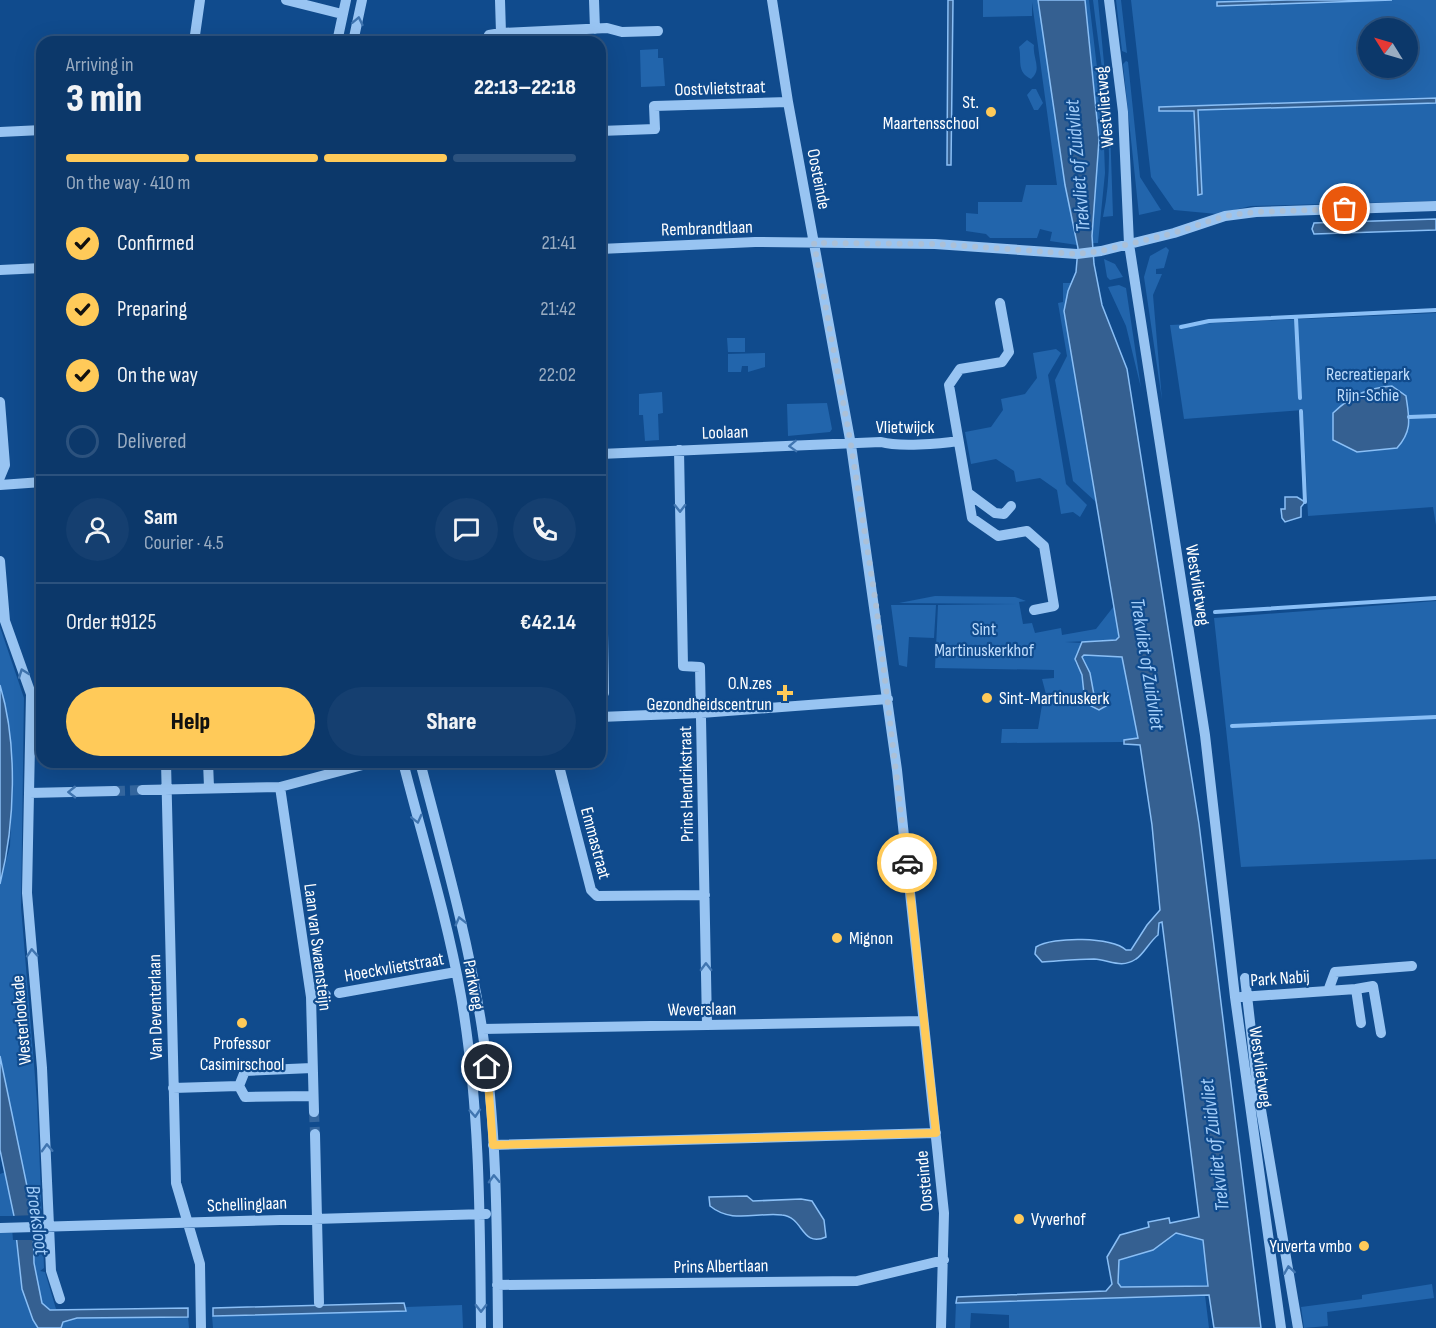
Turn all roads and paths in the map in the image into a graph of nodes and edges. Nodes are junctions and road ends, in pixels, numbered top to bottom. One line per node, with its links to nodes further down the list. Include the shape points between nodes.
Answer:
1 (200, 0): 13 (street)
2 (286, 0): 9 (street)
3 (346, 0): 9 (street)
4 (362, 0): 15 (street, one-way to 4)
5 (500, 0): 12 (street)
6 (594, 0): 10 (street)
7 (772, 0): 17 (street, Oosteinde)
8 (1109, 0): 23 (street, Westvlietweg, via 1123,112)
9 (342, 14): 14 (street)
10 (595, 29): 11 (street); 12 (street)
11 (658, 31)
12 (501, 33): 16 (street)
13 (195, 36)
14 (338, 36)
15 (354, 36)
16 (488, 36)
17 (788, 102): 19 (street, Oostvlietstraat, via 654,106 655,129); 22 (street, Oosteinde)
18 (36, 130): 20 (street)
19 (606, 131)
20 (0, 132)
21 (1436, 206): 23 (street, Rembrandtlaan, via 1256,212 1225,216)
22 (814, 243): 23 (street, Rembrandtlaan, via 935,244 1077,254); 24 (street, Rembrandtlaan); 30 (street, Oosteinde)
23 (1130, 244): 67 (street, Westvlietweg, via 1205,735)
24 (606, 249)
25 (36, 268): 26 (street)
26 (0, 270)
27 (1000, 303): 29 (street, Vlietwijck, via 1009,352 1002,362 960,369 949,385)
28 (0, 402): 33 (street, via 5,465)
29 (958, 441): 30 (street, Vlietwijck, via 933,445); 36 (street, Vlietwijck)
30 (851, 445): 31 (street, Loolaan, one-way to 31); 40 (street, Oosteinde)
31 (679, 450): 32 (street, Loolaan); 41 (street, Prins Hendrikstraat, one-way to 41, via 683,666 700,667)
32 (606, 454)
33 (0, 477)
34 (36, 482): 35 (street)
35 (0, 485)
36 (968, 493): 37 (street, via 995,513 1004,514); 39 (street, Vlietwijck, via 972,518 998,536 1027,531 1044,546 1054,606)
37 (1011, 506)
38 (0, 561): 54 (street, Westerlookade, one-way to 38, via 31,694 5,621)
39 (1034, 610)
40 (888, 699): 41 (street); 68 (street, Oosteinde)
41 (701, 713): 42 (street); 55 (street, Prins Hendrikstraat)
42 (606, 717)
43 (166, 768): 52 (street, Van Deventerlaan)
44 (208, 768): 49 (street)
45 (351, 768): 50 (street)
46 (405, 768): 58 (street, Parkweg, one-way to 58)
47 (421, 768): 71 (street, Parkweg, one-way to 47)
48 (560, 768): 55 (street, Emmastraat, via 591,890 597,896)
49 (208, 787): 50 (street); 52 (street)
50 (280, 787): 66 (street, Laan van Swaensteijn)
51 (142, 790): 52 (street)
52 (166, 790): 75 (street, Van Deventerlaan)
53 (115, 791): 54 (street, one-way to 54)
54 (29, 793): 87 (street, Westerlookade, one-way to 54, via 42,1068 27,893)
55 (705, 895): 70 (street, Prins Hendrikstraat, one-way to 55)
56 (1412, 966): 57 (street, Park Nabij)
57 (1371, 969): 60 (street); 62 (street, Park Nabij, via 1335,972)
58 (456, 972): 63 (street, Hoeckvlietstraat); 83 (street, Parkweg, one-way to 83, via 474,1092)
59 (1245, 978): 65 (street, Westvlietweg)
60 (1373, 986): 61 (street, Park Nabij); 72 (street)
61 (1356, 989): 62 (street, Park Nabij); 69 (street)
62 (1328, 991): 65 (street, Park Nabij)
63 (339, 993)
64 (326, 995): 66 (street, Hoeckvlietstraat)
65 (1248, 996): 67 (street, Park Nabij); 81 (street, Westvlietweg)
66 (311, 997): 73 (street, Laan van Swaensteijn)
67 (1235, 997): 82 (street, Westvlietweg)
68 (923, 1021): 70 (street, Weverslaan); 78 (street, Oosteinde)
69 (1361, 1023)
70 (707, 1025): 71 (street, Weverslaan)
71 (482, 1029): 80 (street, Parkweg)
72 (1381, 1033)
73 (312, 1068): 74 (street, via 245,1071); 76 (street, Laan van Swaensteijn)
74 (239, 1086): 75 (street); 76 (street, via 245,1097)
75 (173, 1088): 86 (street, Van Deventerlaan, via 176,1183)
76 (313, 1096): 77 (street, Laan van Swaensteijn)
77 (314, 1112)
78 (936, 1133): 80 (street); 89 (street, Oosteinde, via 945,1213)
79 (315, 1134): 85 (street)
80 (493, 1145): 84 (street, Parkweg, one-way to 80)
81 (1271, 1174): 82 (street); 98 (street, Westvlietweg, one-way to 81)
82 (1259, 1175): 97 (street, Westvlietweg)
83 (480, 1214): 84 (street, Schellinglaan); 85 (street, Schellinglaan); 94 (street, Parkweg, one-way to 94)
84 (495, 1214): 90 (street, Parkweg)
85 (317, 1219): 86 (street, Schellinglaan); 92 (street)
86 (188, 1222): 87 (street, Schellinglaan); 93 (street, Van Deventerlaan, via 200,1264)
87 (45, 1227): 88 (street, Schellinglaan); 91 (street, Westerlookade, via 51,1271)
88 (3, 1228)
89 (944, 1260): 90 (street, Prins Albertlaan, via 857,1281); 96 (street, Oosteinde)
90 (497, 1284): 95 (street, Parkweg)
91 (60, 1299)
92 (320, 1303)
93 (201, 1328)
94 (481, 1328)
95 (498, 1328)
96 (941, 1328)
97 (1281, 1328)
98 (1298, 1328)

